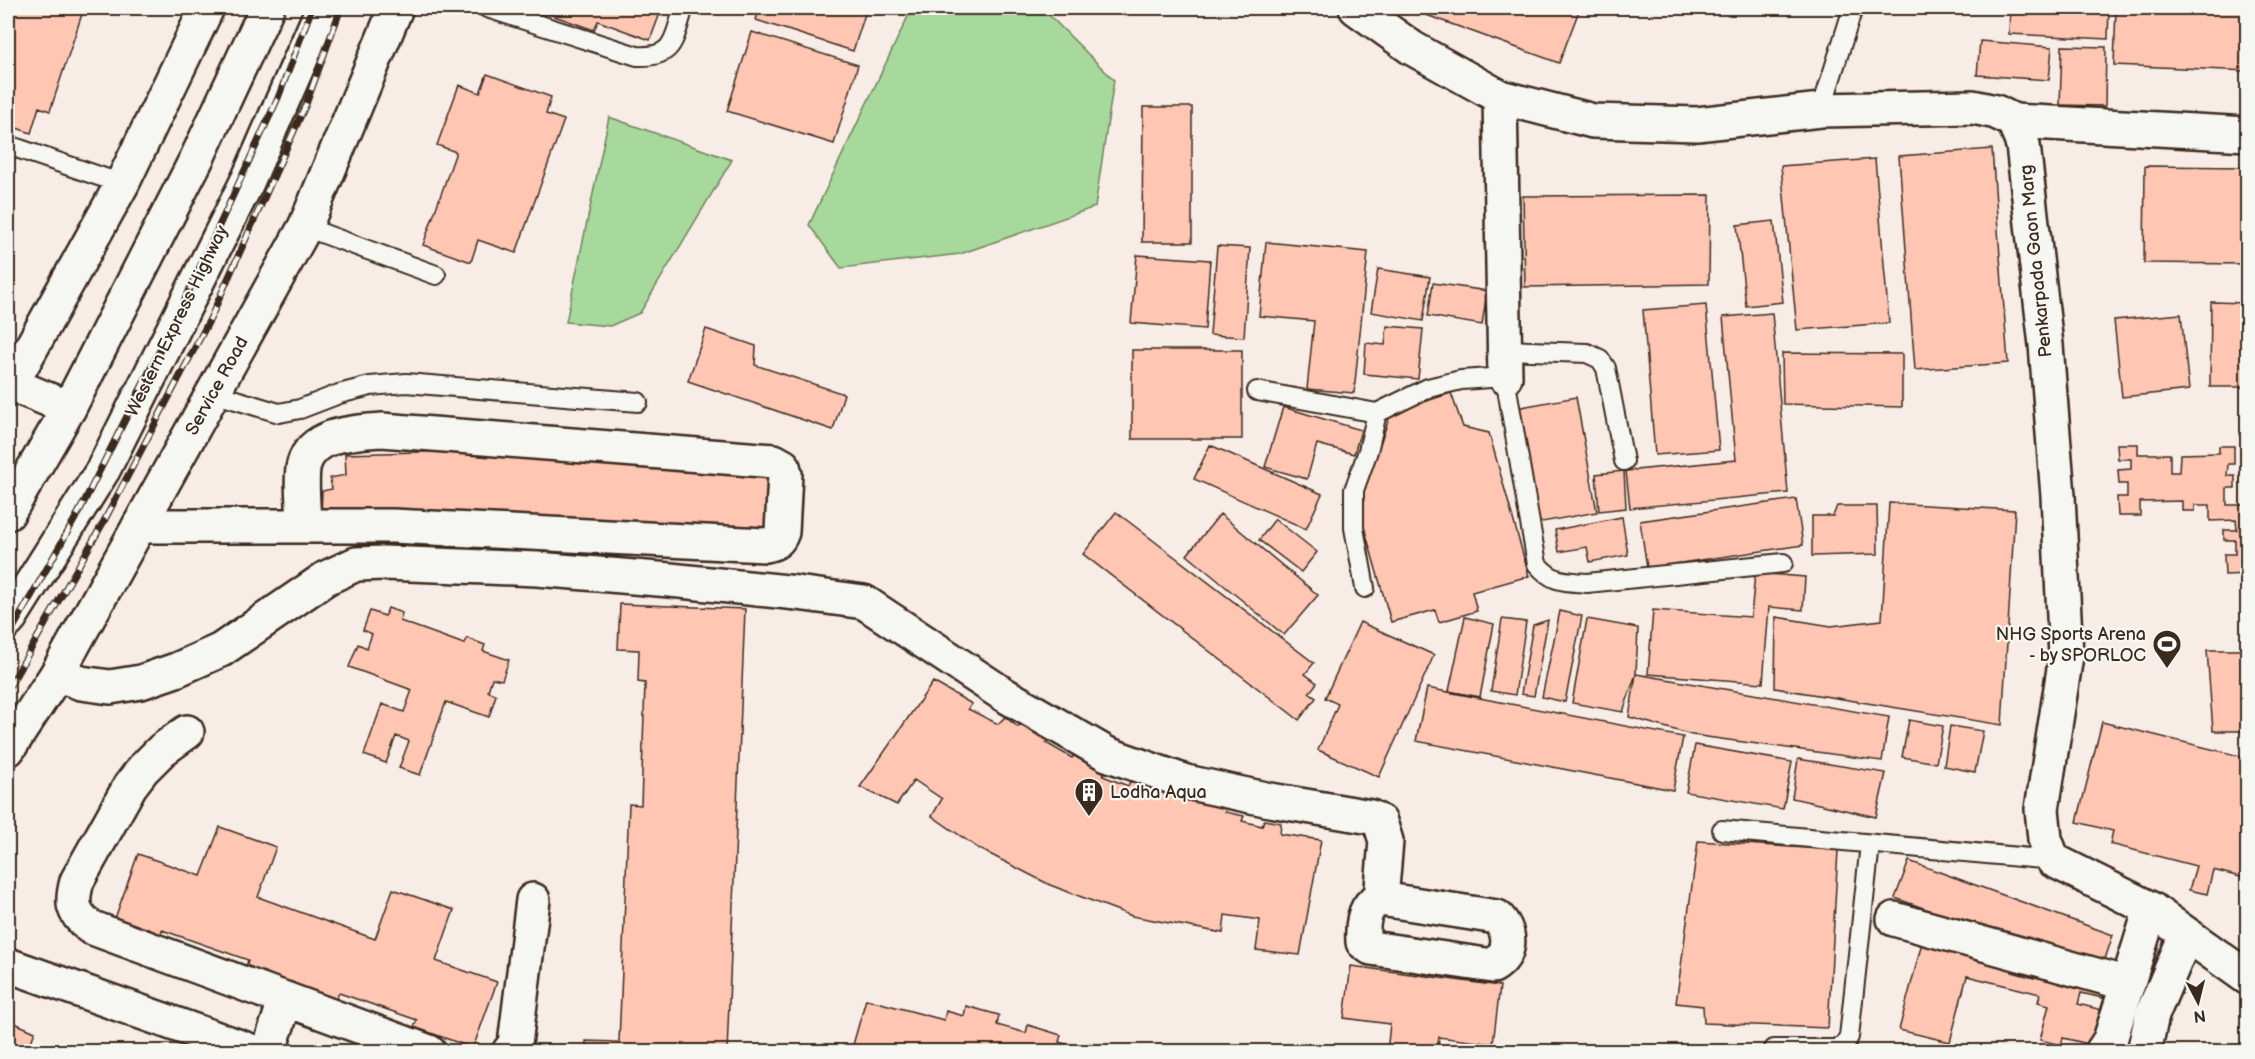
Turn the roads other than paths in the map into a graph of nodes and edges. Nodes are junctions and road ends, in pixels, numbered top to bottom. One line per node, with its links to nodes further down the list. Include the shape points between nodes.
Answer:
1 (207, 8): 14 (main road)
2 (267, 8): 22 (main road, via 197,158)
3 (323, 8): 30 (main road, Western Express Highway, via 248,180 103,470)
4 (396, 8): 15 (main road, Service Road)
5 (488, 8): 6 (lane, via 648,57 670,49)
6 (684, 8)
7 (1356, 8): 9 (main road, via 1412,48)
8 (1853, 8): 10 (lane)
9 (1500, 97): 10 (main road, via 1593,121 1697,124); 17 (main road)
10 (1821, 110): 11 (main road, via 1973,107)
11 (2014, 121): 12 (main road); 36 (main road, Penkarpada Gaon Marg, via 2022,145 2040,298 2058,496 2066,656 2042,809 2045,839)
12 (2247, 134)
13 (8, 145): 14 (lane)
14 (122, 184): 18 (main road)
15 (305, 227): 16 (lane); 20 (main road, Service Road)
16 (436, 275)
17 (1505, 363): 23 (lane, via 1428,388); 24 (lane, via 1587,353 1600,358 1606,368); 28 (lane, via 1537,564 1546,575 1587,583)
18 (9, 386): 22 (main road)
19 (1257, 392): 23 (lane)
20 (213, 393): 21 (lane, via 279,413 370,386 406,383); 26 (main road, Service Road)
21 (638, 402)
22 (69, 408): 25 (main road)
23 (1377, 413): 29 (lane, via 1354,490 1354,528)
24 (1624, 461)
25 (12, 495)
26 (139, 526): 27 (main road); 31 (main road, Service Road)
27 (304, 526): 27 (main road, via 393,526 765,545 780,538 785,474 781,464 774,461 382,430 356,432 320,443 308,455 303,466)
28 (1783, 563)
29 (1365, 588)
30 (8, 621)
31 (57, 674): 33 (main road, Service Road); 37 (main road, via 81,683 110,687 176,670 220,650 326,578 356,564 537,569 864,602 1003,694 1107,754 1186,782 1371,817 1380,822 1386,841)
32 (187, 732): 45 (main road, via 162,750 130,786 77,881 74,907 90,927)
33 (8, 749)
34 (1722, 830): 35 (lane)
35 (1870, 844): 36 (lane); 46 (lane, via 1849,1037 1844,1046 1834,1049)
36 (2053, 860): 39 (main road)
37 (1381, 899)
38 (533, 900): 50 (main road, via 515,1044)
39 (2151, 909): 41 (main road); 44 (main road)
40 (1894, 919): 44 (main road)
41 (2186, 935): 43 (main road); 52 (main road, via 2152,1015)
42 (8, 965): 47 (main road)
43 (2247, 978)
44 (2128, 984): 51 (main road)
45 (286, 999): 48 (main road); 49 (main road)
46 (1774, 1049)
47 (254, 1052)
48 (268, 1052)
49 (429, 1052)
50 (509, 1052)
51 (2103, 1052)
52 (2144, 1052)

